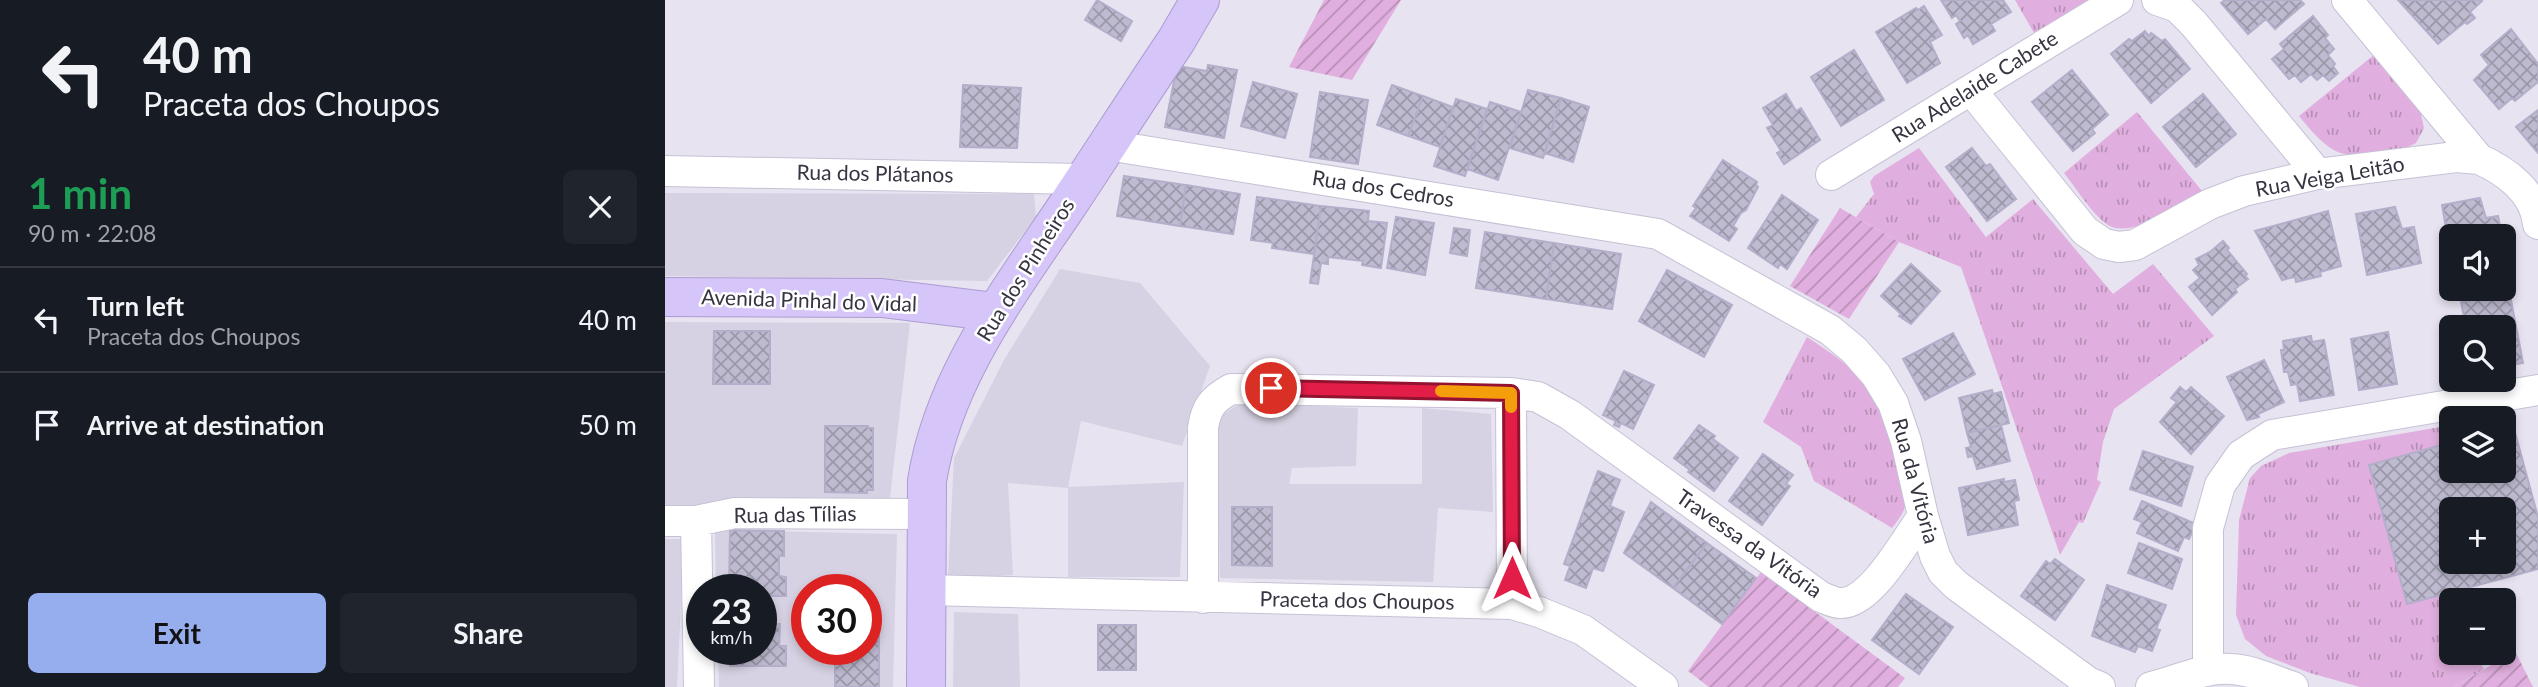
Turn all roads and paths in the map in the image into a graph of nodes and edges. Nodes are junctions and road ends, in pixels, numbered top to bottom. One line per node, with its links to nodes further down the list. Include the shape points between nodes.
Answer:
1 (1200, 0): 6 (street, Rua dos Pinheiros)
2 (2118, 0): 5 (street, Rua Adelaide Cabete)
3 (2157, 0): 9 (street, via 2177,8 2194,24)
4 (2347, 0): 7 (street)
5 (1971, 90): 9 (street, Rua Veiga Leitão, via 2085,230 2104,244 2135,245 2232,195); 10 (street, Rua Adelaide Cabete)
6 (1107, 145): 11 (street, Rua dos Pinheiros); 13 (street, Rua dos Cedros)
7 (2479, 159): 9 (street, Rua Veiga Leitão, via 2456,157); 12 (street, via 2499,167 2515,181 2528,196)
8 (665, 171): 11 (street, Rua dos Plátanos)
9 (2318, 174)
10 (1831, 175)
11 (1085, 179): 15 (street, Rua dos Pinheiros)
12 (2538, 224)
13 (1658, 234): 19 (street, Rua da Vitória, via 1802,313 1854,350 1893,403)
14 (665, 297): 15 (street, Avenida Pinhal do Vidal, via 882,299)
15 (995, 312): 18 (street, Rua dos Pinheiros, via 936,439)
16 (2538, 390): 25 (street, via 2272,435 2241,455 2220,485 2207,528)
17 (1511, 393): 19 (street, Travessa da Vitória, via 1553,404 1821,597 1841,604 1857,599 1877,581); 23 (street, via 1245,388 1215,398 1205,412 1203,428); 24 (street)
18 (926, 514): 21 (street, Rua das Tílias, via 735,513); 22 (street, Rua dos Pinheiros)
19 (1923, 516): 29 (street, Rua da Vitória, via 1935,556 1956,585)
20 (665, 521): 21 (street, Rua das Tílias)
21 (696, 521): 26 (street)
22 (926, 590): 23 (street, Praceta dos Choupos); 27 (street, Rua dos Pinheiros)
23 (1203, 598): 24 (street, Praceta dos Choupos)
24 (1525, 608): 28 (street, via 1583,630)
25 (2208, 670): 30 (street); 31 (street, via 2245,671)
26 (699, 687)
27 (926, 687)
28 (1663, 687)
29 (2100, 687)
30 (2151, 687)
31 (2293, 687)

